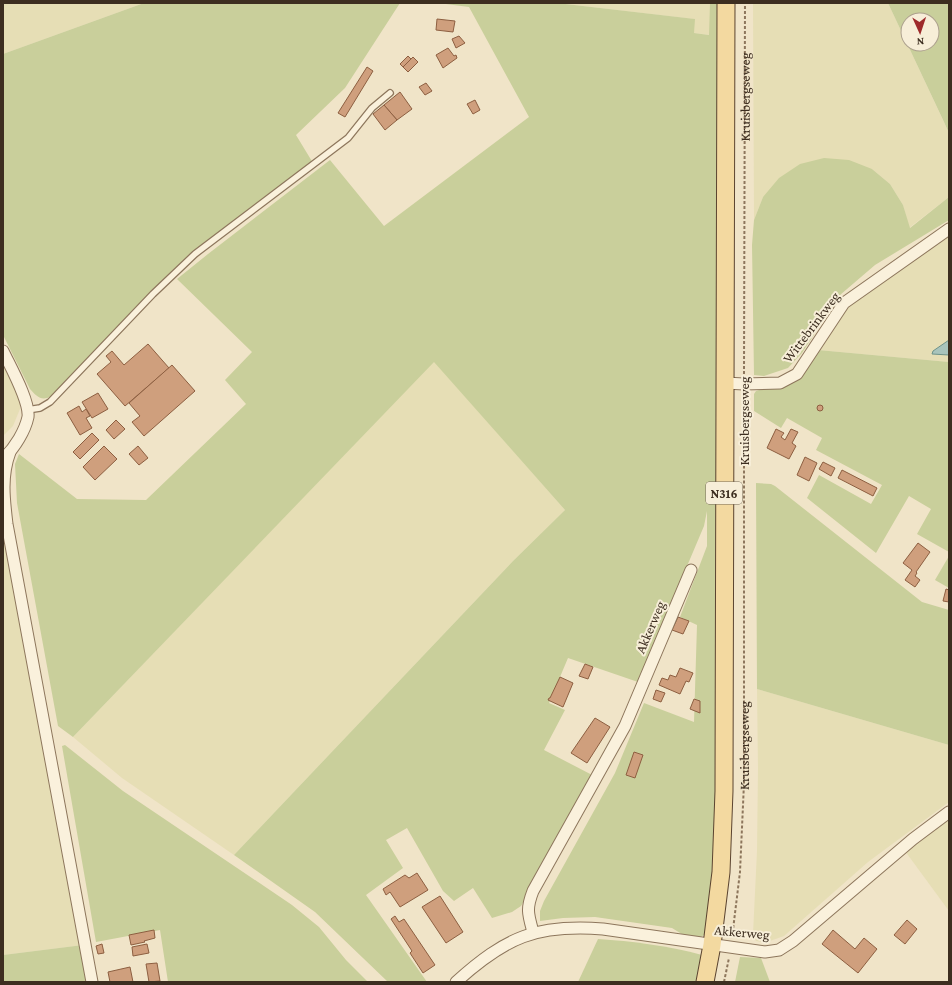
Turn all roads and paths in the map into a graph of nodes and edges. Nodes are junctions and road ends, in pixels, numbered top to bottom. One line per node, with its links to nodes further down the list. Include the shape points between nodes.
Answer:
1 (726, 3): 6 (main road, Kruisbergseweg / N316)
2 (745, 3): 7 (path, Kruisbergseweg)
3 (390, 93): 8 (lane, via 372,108 348,138 195,254 153,294 50,402 40,408)
4 (949, 229): 7 (street, Wittebrinkweg, via 844,303 797,374 780,383)
5 (3, 351): 8 (street, via 24,395)
6 (725, 383): 7 (street, Wittebrinkweg); 13 (main road, Kruisbergseweg / N316, via 724,791 721,872)
7 (744, 384): 14 (path, Kruisbergseweg, via 744,783 740,872)
8 (27, 410): 9 (street, via 24,428)
9 (7, 456): 15 (street, via 4,491 7,524)
10 (691, 570): 12 (street, Akkerweg, via 625,726 533,891 528,904)
11 (949, 812): 14 (street, Akkerweg, via 779,950 765,952)
12 (533, 932): 13 (street, Akkerweg, via 580,927); 16 (street, Akkerweg, via 494,951)
13 (712, 945): 14 (street, Akkerweg); 17 (main road, Kruisbergseweg / N316)
14 (731, 948): 18 (path, Kruisbergseweg)
15 (92, 982)
16 (456, 982)
17 (705, 982)
18 (724, 982)

